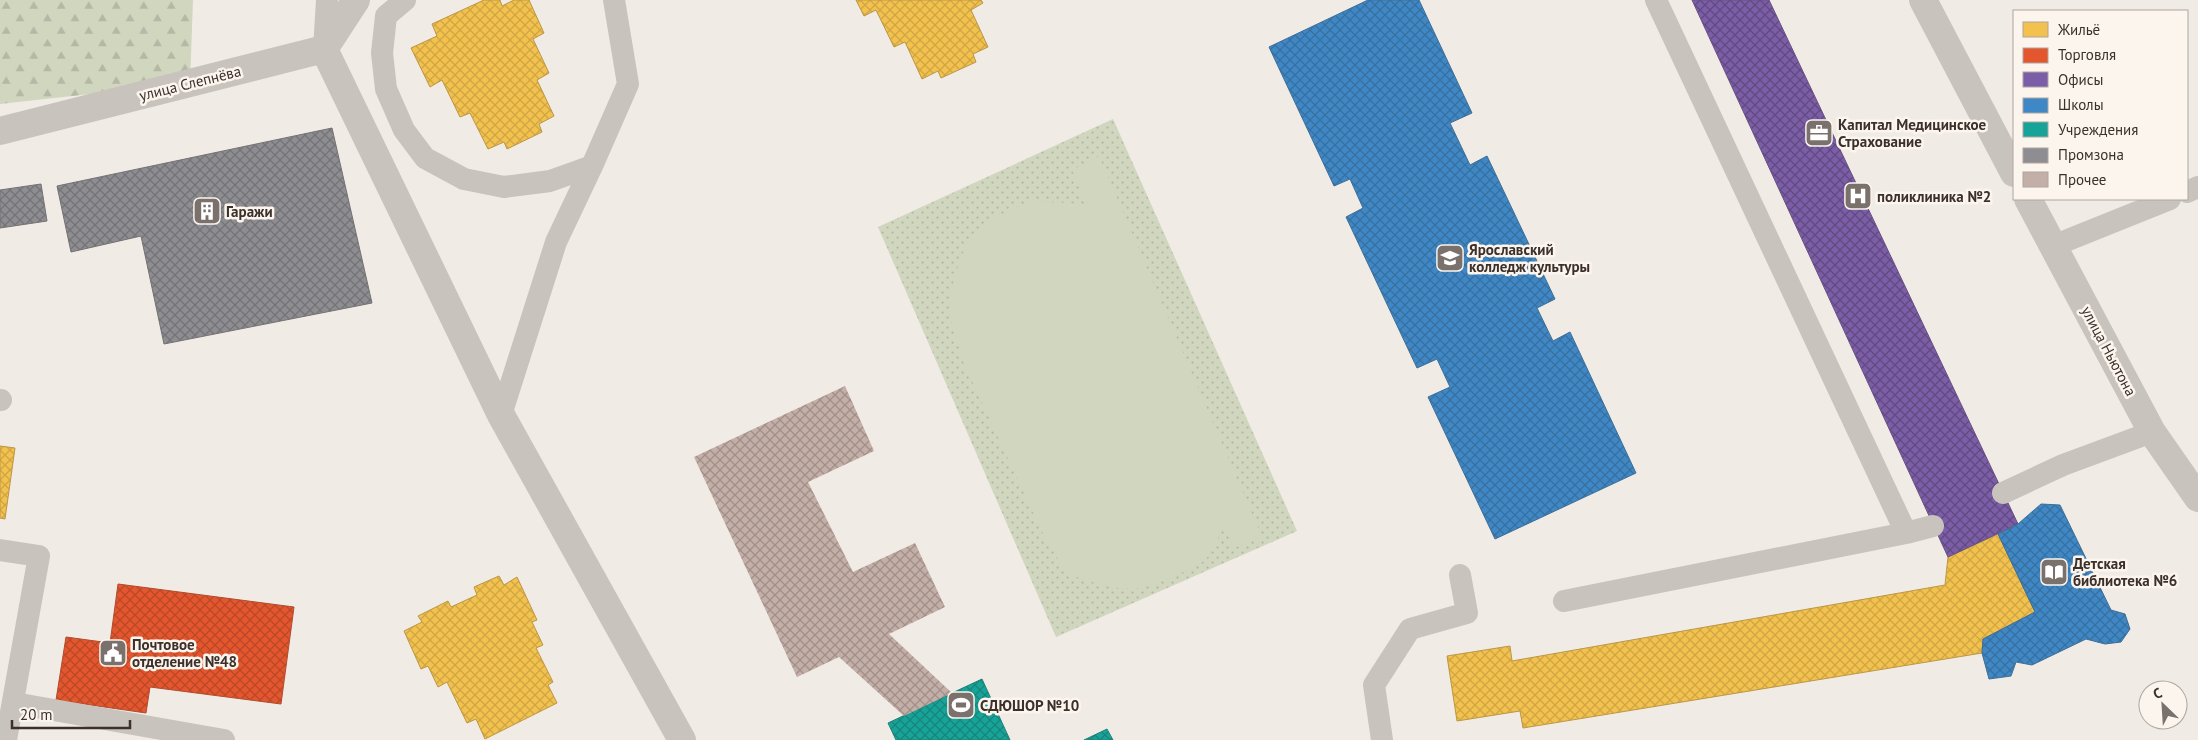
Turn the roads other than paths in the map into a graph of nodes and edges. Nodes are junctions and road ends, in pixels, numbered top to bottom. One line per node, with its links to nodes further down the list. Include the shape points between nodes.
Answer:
1 (327, 0): 7 (lane)
2 (356, 0): 7 (street)
3 (405, 0): 9 (lane, via 386,16 382,53 386,89 404,130 425,158 464,178 504,187 550,181)
4 (614, 0): 9 (lane, via 628,84)
5 (1656, 0): 19 (lane)
6 (1923, 0): 10 (street)
7 (324, 49): 8 (street, улица Слепнёва); 14 (street)
8 (0, 131)
9 (592, 166): 14 (lane, via 556,242)
10 (2013, 171)
11 (2029, 200): 13 (street, улица Ньютона)
12 (2168, 200): 13 (lane)
13 (2053, 246): 15 (street, улица Ньютона)
14 (501, 415): 26 (street)
15 (2152, 432): 16 (lane, via 2062,465); 17 (street, улица Ньютона)
16 (2003, 493)
17 (2198, 498)
18 (1933, 526): 19 (lane)
19 (1906, 533): 22 (lane)
20 (0, 550): 23 (lane, via 39,556)
21 (1460, 575): 27 (lane, via 1467,613 1410,629 1374,686)
22 (1564, 600)
23 (14, 703): 24 (lane); 25 (lane)
24 (6, 740)
25 (224, 740)
26 (682, 740)
27 (1382, 740)

